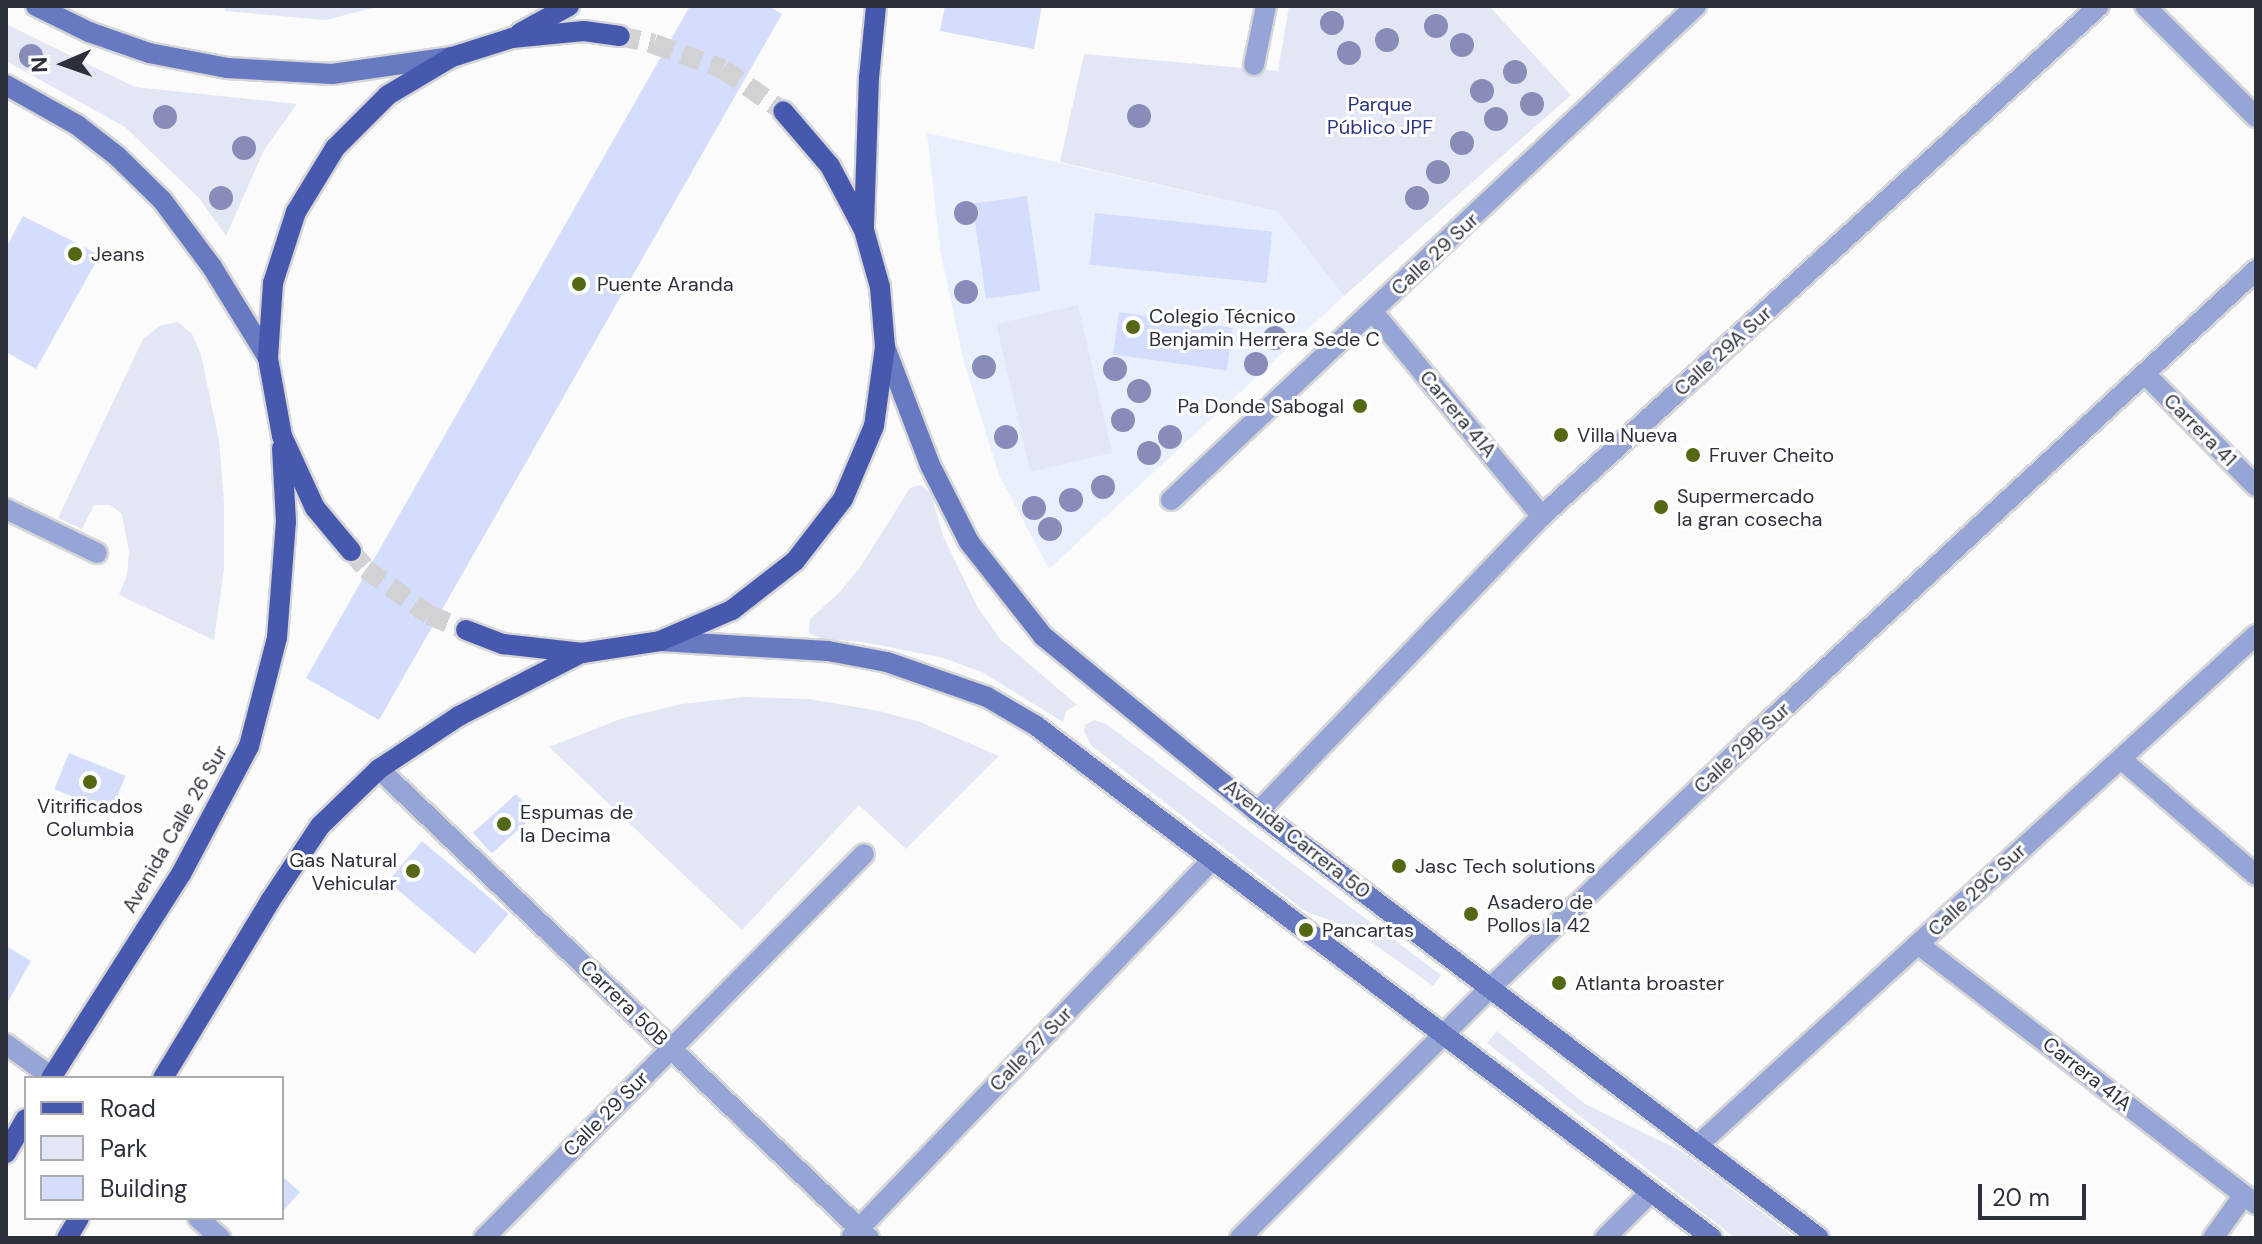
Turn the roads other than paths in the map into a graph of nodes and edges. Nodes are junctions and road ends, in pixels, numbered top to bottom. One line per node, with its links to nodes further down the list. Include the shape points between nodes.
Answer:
1 (36, 6): 10 (main road, via 149,53 227,68 332,74)
2 (569, 6): 9 (main road)
3 (876, 6): 15 (main road)
4 (1266, 6): 11 (street)
5 (1696, 6): 17 (street, Calle 29 Sur)
6 (2099, 6): 25 (street, Calle 29A Sur)
7 (2145, 6): 14 (street)
8 (620, 36): 9 (main road, via 584,31)
9 (512, 38): 10 (main road)
10 (452, 57): 19 (main road, via 388,95 335,148 296,212 273,283)
11 (1254, 65)
12 (6, 85): 19 (main road, via 77,125 162,200 212,267)
13 (783, 111): 15 (main road, via 830,166)
14 (2256, 117)
15 (864, 230): 18 (main road, via 880,287)
16 (2256, 270): 20 (street, Calle 29B Sur)
17 (1373, 312): 23 (street, Calle 29 Sur); 25 (street, Carrera 41A)
18 (885, 347): 30 (main road, via 874,426 843,499 824,524 795,561 732,610); 34 (main road, Avenida Carrera 50, via 930,465 969,542 1043,636)
19 (268, 358): 21 (main road)
20 (2145, 374): 22 (street, Carrera 41); 39 (street, Calle 29B Sur)
21 (282, 436): 26 (main road, via 315,508); 44 (main road, Avenida Calle 26 Sur, via 286,522 277,638 249,746 181,874)
22 (2256, 486)
23 (1171, 500)
24 (6, 509): 27 (street)
25 (1542, 516): 34 (street, Calle 29A Sur)
26 (351, 551)
27 (97, 553)
28 (466, 630): 31 (main road, via 503,644)
29 (2256, 635): 32 (street, Calle 29C Sur)
30 (660, 641): 31 (main road); 36 (main road, via 828,651 942,679 1035,725)
31 (582, 653): 33 (main road, via 459,716)
32 (2121, 759): 37 (street); 38 (street, Calle 29C Sur)
33 (379, 769): 42 (street, Carrera 50B); 45 (main road, via 320,826)
34 (1258, 812): 39 (main road, Avenida Carrera 50)
35 (864, 854): 42 (street, Calle 29 Sur)
36 (1211, 861): 40 (main road); 53 (street, Calle 27 Sur)
37 (2256, 875)
38 (1918, 944): 47 (street, Calle 29C Sur); 50 (street, Carrera 41A)
39 (1491, 987): 40 (street, Calle 29B Sur); 47 (main road, Avenida Carrera 50)
40 (1443, 1033): 49 (main road); 57 (street, Calle 29B Sur)
41 (6, 1044): 43 (street)
42 (671, 1048): 53 (street, Carrera 50B); 56 (street, Calle 29 Sur)
43 (50, 1076)
44 (52, 1076)
45 (164, 1076)
46 (24, 1122): 48 (main road)
47 (1698, 1145): 60 (main road, Avenida Carrera 50)
48 (6, 1153)
49 (1651, 1192): 58 (street); 59 (main road)
50 (2250, 1199): 61 (street)
51 (78, 1220): 54 (main road)
52 (200, 1220): 55 (street)
53 (860, 1235)
54 (67, 1238)
55 (220, 1238)
56 (484, 1238)
57 (1240, 1238)
58 (1605, 1238)
59 (1712, 1238)
60 (1819, 1238)
61 (2213, 1238)

